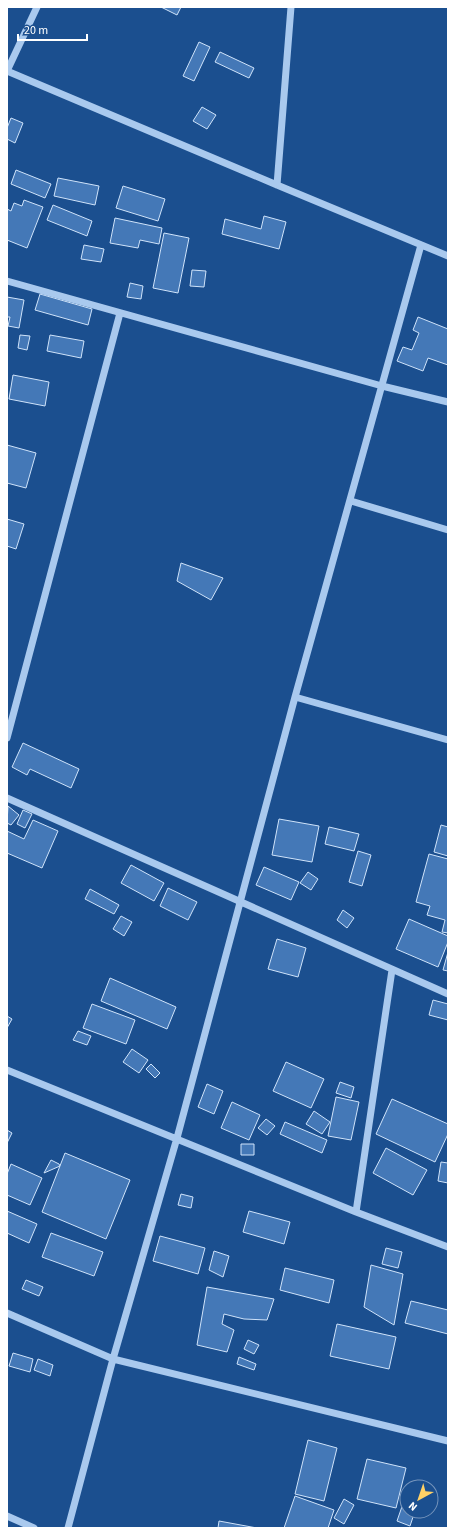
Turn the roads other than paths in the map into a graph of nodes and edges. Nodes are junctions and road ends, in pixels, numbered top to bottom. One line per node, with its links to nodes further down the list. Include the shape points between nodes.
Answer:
1 (37, 7): 3 (street)
2 (291, 7): 4 (street)
3 (7, 71): 4 (street)
4 (277, 185): 5 (street)
5 (421, 245): 6 (street); 9 (street)
6 (448, 256)
7 (7, 281): 8 (street)
8 (120, 313): 9 (street); 14 (street)
9 (382, 386): 10 (street); 11 (street)
10 (448, 402)
11 (351, 501): 12 (street); 13 (street)
12 (448, 530)
13 (295, 697): 15 (street); 17 (street)
14 (7, 738)
15 (448, 740)
16 (7, 798): 17 (street)
17 (241, 902): 18 (street); 21 (street)
18 (392, 970): 19 (street); 22 (street)
19 (448, 994)
20 (7, 1070): 21 (street)
21 (177, 1138): 22 (street); 25 (street)
22 (356, 1212): 23 (street)
23 (448, 1247)
24 (7, 1313): 25 (street)
25 (113, 1359): 26 (street); 29 (street)
26 (448, 1441)
27 (7, 1516): 28 (street)
28 (34, 1528)
29 (68, 1528)

